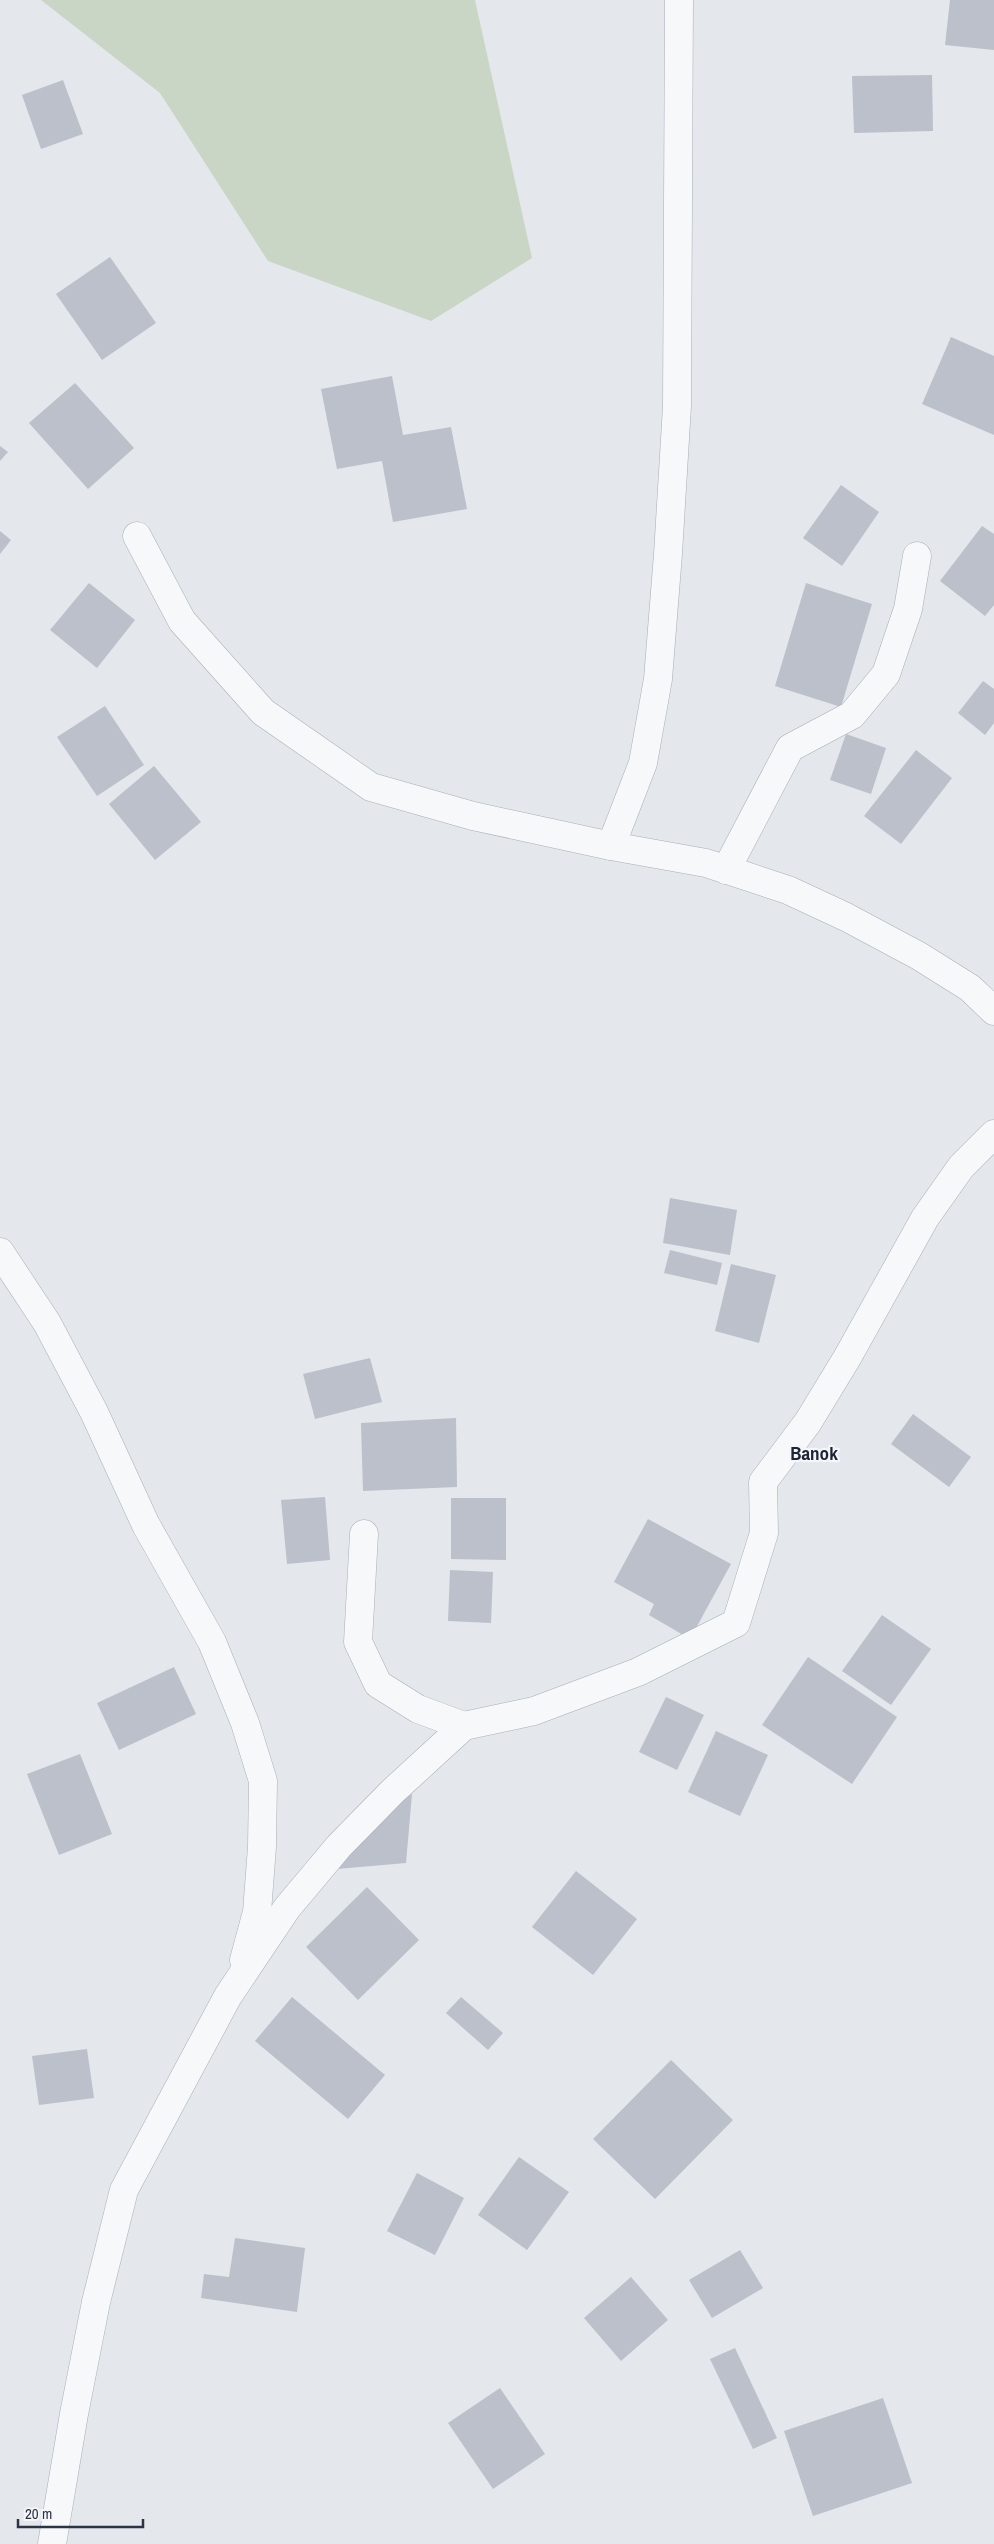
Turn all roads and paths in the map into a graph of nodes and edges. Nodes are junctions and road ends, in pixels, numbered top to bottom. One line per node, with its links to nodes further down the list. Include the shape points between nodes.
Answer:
1 (680, 0): 4 (street, via 677,396 668,564 658,679 643,763)
2 (137, 536): 4 (street, via 182,621 263,712 371,787 473,816)
3 (917, 556): 5 (street, via 908,609 886,674 852,715 790,748)
4 (611, 846): 5 (street, via 706,863)
5 (726, 870): 6 (street, via 788,890 846,917 970,988)
6 (994, 1011)
7 (994, 1134): 10 (street, via 961,1167 925,1218 808,1422 763,1482 764,1533 736,1622 638,1672 534,1711)
8 (0, 1252): 11 (street, via 47,1323 94,1412 146,1525 212,1642 245,1723 262,1781 262,1847 257,1912)
9 (364, 1534): 10 (street, via 358,1642 378,1684 418,1709)
10 (464, 1726): 11 (street, via 339,1846 287,1908)
11 (238, 1981): 12 (street, via 124,2190 96,2302)
12 (52, 2544)

